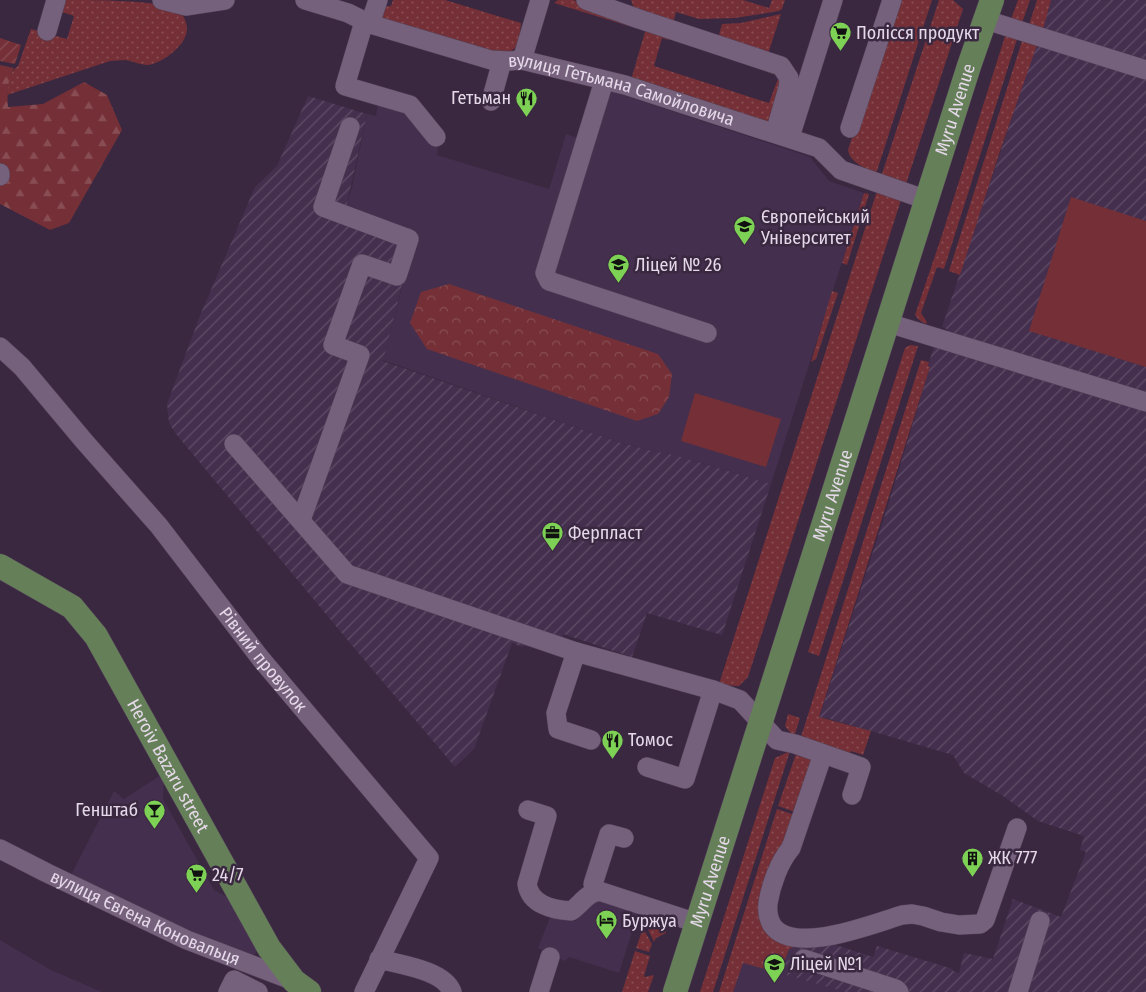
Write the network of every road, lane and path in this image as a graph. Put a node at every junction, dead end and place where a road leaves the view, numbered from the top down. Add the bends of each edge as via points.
1 (56, 0) edge
2 (162, 0) edge
3 (225, 0) edge
4 (305, 0) edge
5 (378, 0) edge
6 (540, 0) edge
7 (586, 0) edge
8 (833, 0) edge
9 (892, 0) edge
10 (989, 10) edge
11 (367, 23) junction
12 (47, 32) dead end
13 (522, 60) junction
14 (502, 61) junction
15 (1146, 70) edge
16 (604, 81) junction
17 (491, 101) dead end
18 (350, 127) dead end
19 (850, 128) dead end
20 (783, 135) junction
21 (436, 137) dead end
22 (927, 200) junction
23 (888, 323) junction
24 (707, 333) dead end
25 (0, 347) edge
26 (1146, 402) edge
27 (234, 444) dead end
28 (300, 520) junction
29 (0, 566) edge
30 (576, 652) junction
31 (713, 690) junction
32 (760, 722) junction
33 (591, 740) dead end
34 (823, 754) junction
35 (647, 767) dead end
36 (852, 796) dead end
37 (528, 810) dead end
38 (1017, 828) dead end
39 (624, 838) dead end
40 (0, 849) edge
41 (597, 891) junction
42 (1040, 921) dead end
43 (697, 923) junction
44 (550, 957) dead end
45 (379, 959) junction
46 (804, 959) dead end
47 (301, 986) edge
48 (228, 992) edge
49 (258, 992) edge
50 (364, 992) edge
51 (452, 992) edge
52 (539, 992) edge
53 (675, 992) edge
54 (899, 992) edge
55 (1018, 992) edge

1 - 12 street
2 - 3 street via 186,6
4 - 11 street, вулиця Гетьмана Самойловича via 348,13
5 - 11 street
6 - 13 street
7 - 20 street via 781,66 789,78
8 - 20 street
9 - 19 street
10 - 15 street
10 - 22 main road, Myru Avenue
11 - 14 street, вулиця Гетьмана Самойловича
11 - 21 street via 345,86 410,105
13 - 14 street, вулиця Гетьмана Самойловича
13 - 16 street, вулиця Гетьмана Самойловича
14 - 17 street
16 - 20 street, вулиця Гетьмана Самойловича
16 - 24 street via 545,273 549,281
18 - 28 street via 323,207 408,239 397,276 362,264 333,344 360,355
20 - 22 street, вулиця Гетьмана Самойловича via 820,148 841,170
22 - 23 main road, Myru Avenue
23 - 26 street
23 - 32 main road, Myru Avenue
25 - 45 street, Рівний провулок via 22,367 159,526 261,659 430,858
27 - 28 street
28 - 30 street via 347,574
29 - 47 main road, Heroiv Bazaru street via 72,607 96,636 269,948
30 - 31 street
30 - 33 street via 556,713 558,730
31 - 32 street via 740,700
31 - 35 street via 685,779
32 - 34 street via 777,740
32 - 43 main road, Myru Avenue
34 - 36 street via 861,767
34 - 38 street via 791,848 783,857 770,895 769,920 785,936 805,938 839,934 912,914 950,924 980,924 985,920
37 - 41 street via 547,816 527,884 534,900 571,911
39 - 41 street via 610,834 593,884
40 - 47 street, вулиця Євгена Коновальця via 187,940
41 - 43 street
42 - 55 street
43 - 53 main road, Myru Avenue
44 - 52 street
45 - 50 street, Рівний провулок
45 - 51 street via 429,973 444,980
46 - 54 street
48 - 49 street via 234,980

